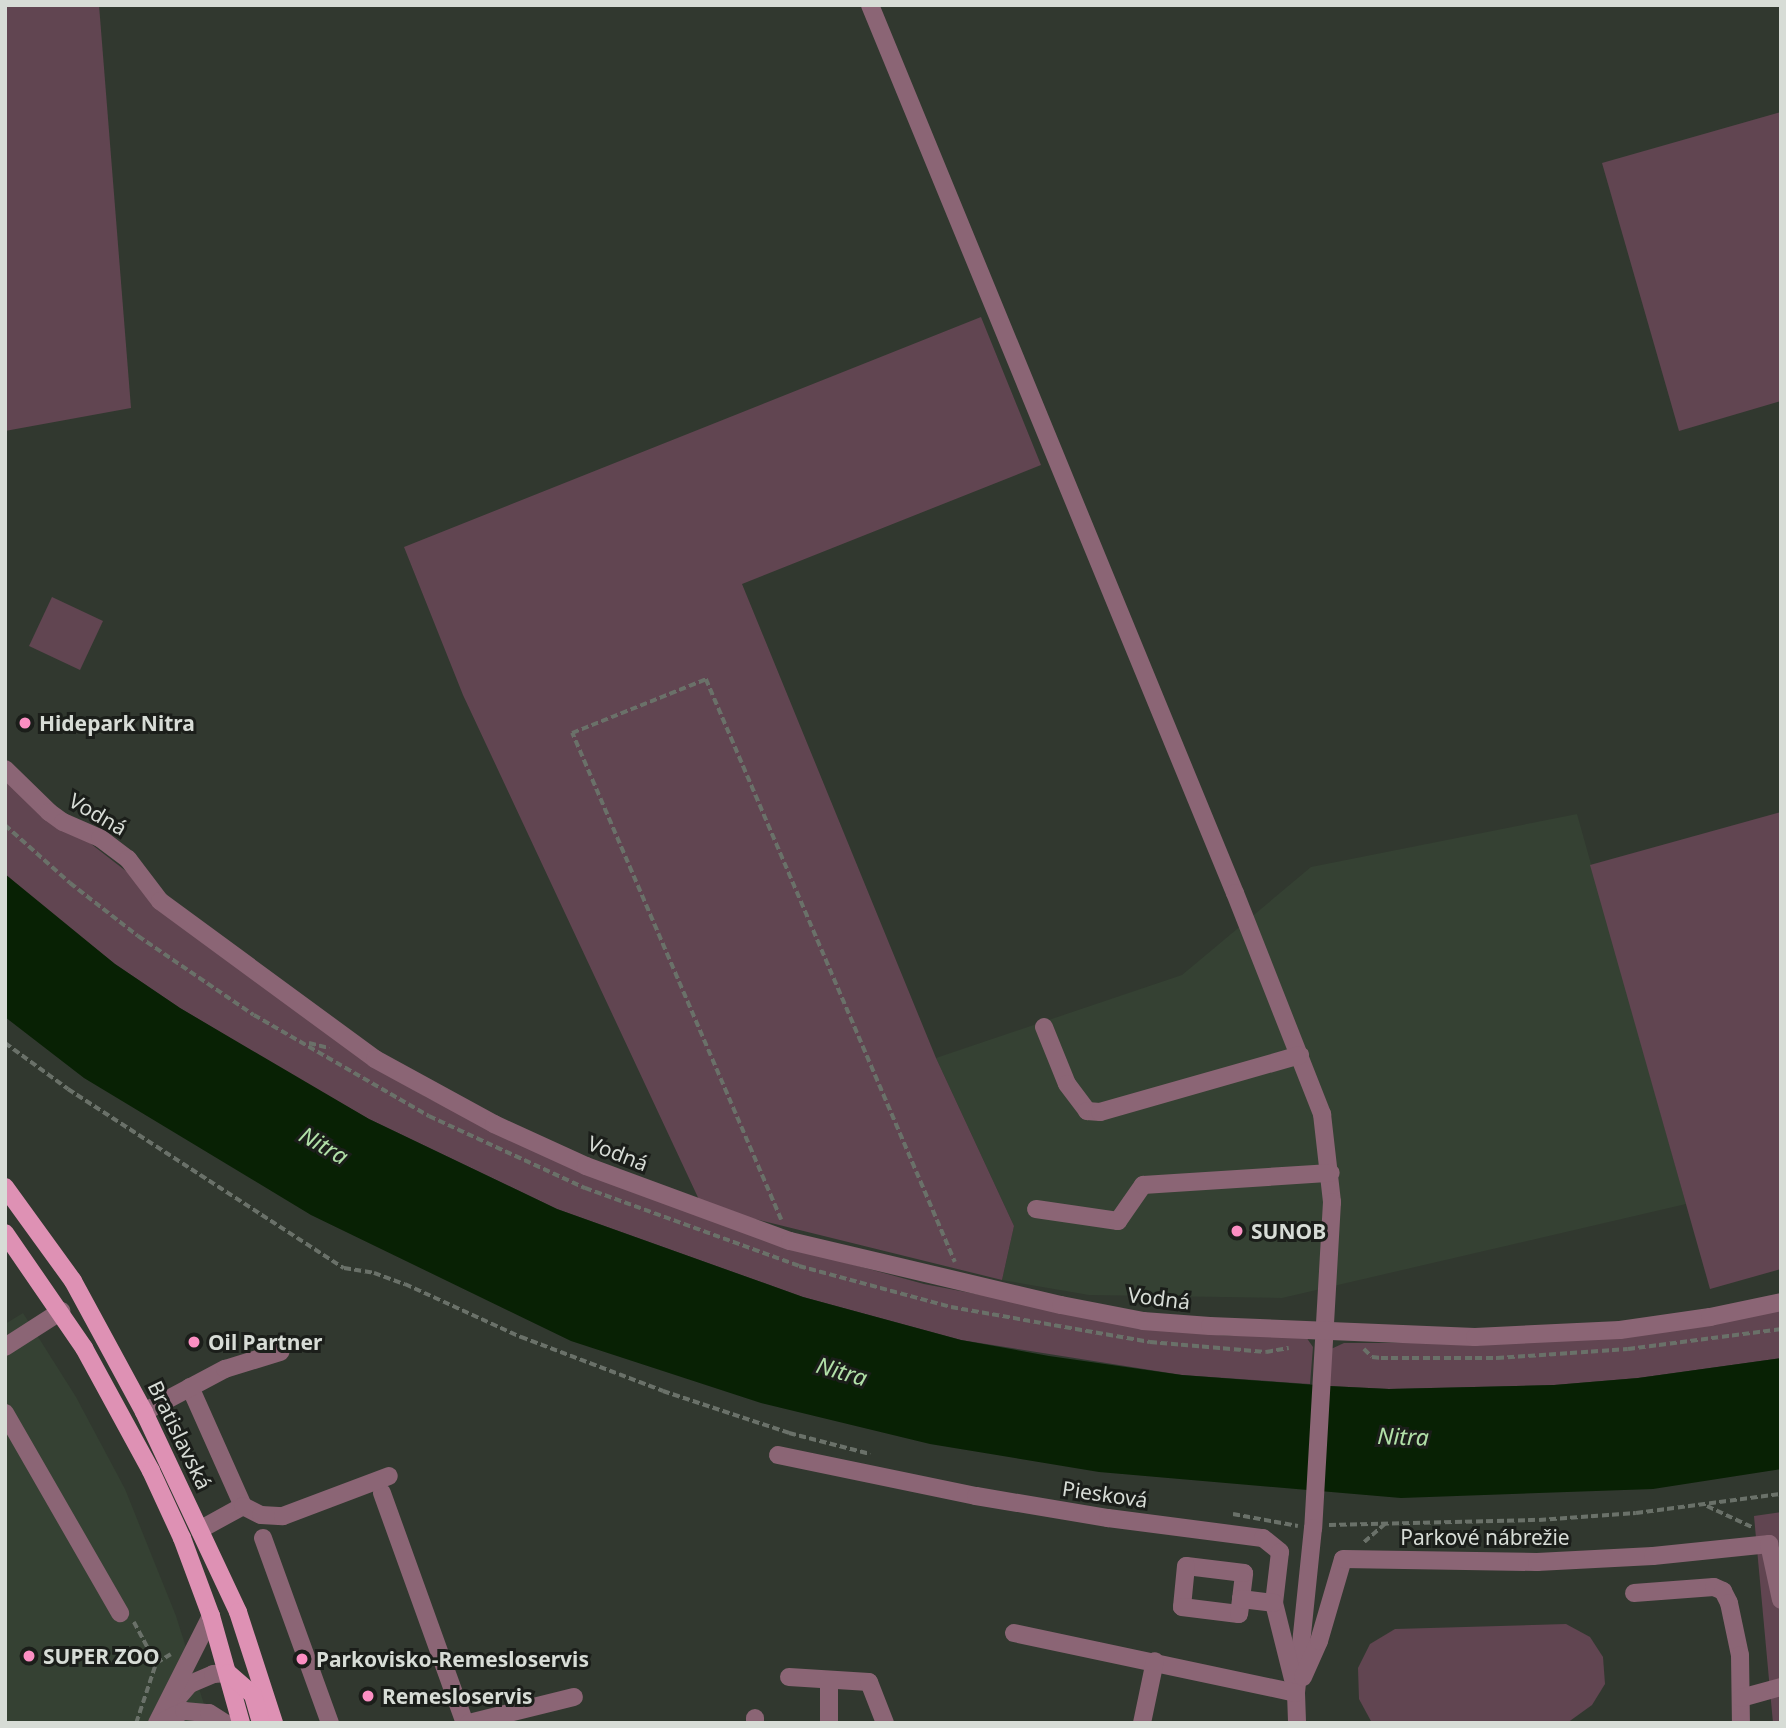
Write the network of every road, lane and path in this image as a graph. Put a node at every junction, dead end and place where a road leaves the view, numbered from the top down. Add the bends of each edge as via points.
1 (870, 5) edge
2 (5, 769) edge
3 (5, 825) edge
4 (1044, 1027) dead end
5 (5, 1043) edge
6 (307, 1043) dead end
7 (1300, 1055) junction
8 (1331, 1173) junction
9 (5, 1187) edge
10 (1036, 1209) dead end
11 (5, 1233) edge
12 (790, 1241) junction
13 (964, 1284) junction
14 (1781, 1302) edge
15 (61, 1311) junction
16 (1325, 1330) junction
17 (5, 1347) edge
18 (280, 1352) dead end
19 (190, 1387) junction
20 (144, 1412) junction
21 (5, 1413) edge
22 (778, 1455) dead end
23 (878, 1456) dead end
24 (389, 1476) dead end
25 (382, 1493) dead end
26 (1781, 1494) edge
27 (1706, 1505) junction
28 (243, 1506) junction
29 (1227, 1513) dead end
30 (1313, 1520) junction
31 (201, 1529) junction
32 (263, 1538) dead end
33 (1769, 1544) junction
34 (1634, 1593) dead end
35 (1241, 1599) dead end
36 (1781, 1601) edge
37 (1274, 1603) junction
38 (120, 1613) joint
39 (211, 1616) junction
40 (1014, 1633) dead end
41 (178, 1649) dead end
42 (1154, 1661) junction
43 (156, 1663) junction
44 (228, 1673) junction
45 (789, 1677) dead end
46 (829, 1680) junction
47 (1781, 1687) edge
48 (1296, 1693) junction
49 (574, 1697) dead end
50 (1741, 1698) junction
51 (1139, 1722) edge
52 (136, 1723) edge
53 (158, 1723) edge
54 (225, 1723) edge
55 (241, 1723) edge
56 (261, 1723) edge
57 (274, 1723) edge
58 (330, 1723) edge
59 (467, 1723) edge
60 (829, 1723) edge
61 (885, 1723) edge
62 (1297, 1723) edge
63 (1741, 1723) edge

1 - 7 street
2 - 12 street, Vodná via 49,812 100,838 128,859 160,901 375,1059 586,1167
3 - 6 path via 138,936 254,1015
4 - 7 street via 1067,1084 1087,1111 1100,1112
5 - 23 path via 344,1268 405,1284 520,1337 663,1391 789,1433
7 - 8 street via 1322,1114
8 - 10 street via 1143,1185 1118,1221
8 - 16 street
9 - 20 main road, Bratislavská via 73,1281
11 - 15 main road, Bratislavská
12 - 13 street, Vodná
12 - 13 path via 572,733 706,679
13 - 16 street, Vodná via 1143,1321
14 - 16 street, Vodná via 1620,1330 1475,1337
15 - 17 street
15 - 39 main road, Bratislavská via 152,1471
16 - 30 street
18 - 19 street via 225,1369
19 - 20 street
19 - 28 street
20 - 31 main road, Bratislavská
21 - 38 street
22 - 37 street, Piesková via 989,1499 1263,1538 1280,1552
24 - 28 street via 283,1516 261,1515
25 - 59 street
26 - 27 path
27 - 30 path via 1539,1520
27 - 33 path via 1753,1527
28 - 31 street
29 - 30 path
30 - 48 street
31 - 57 main road, Bratislavská via 252,1649
32 - 58 street
33 - 36 street
33 - 48 street, Parkové nábrežie via 1537,1562 1343,1559 1320,1641
34 - 50 street via 1714,1587 1723,1591 1740,1655
35 - 37 street
37 - 48 street, Piesková
38 - 43 path via 130,1615
39 - 44 main road, Bratislavská
39 - 53 street
40 - 42 street
41 - 43 path
42 - 48 street
42 - 51 street
43 - 52 path
44 - 53 street via 190,1684
44 - 55 main road, Bratislavská
44 - 56 main road via 253,1695
45 - 46 street
46 - 60 street
46 - 61 street via 869,1682
47 - 50 street
48 - 62 street
49 - 59 street
50 - 63 street
53 - 54 street via 184,1711 209,1713

